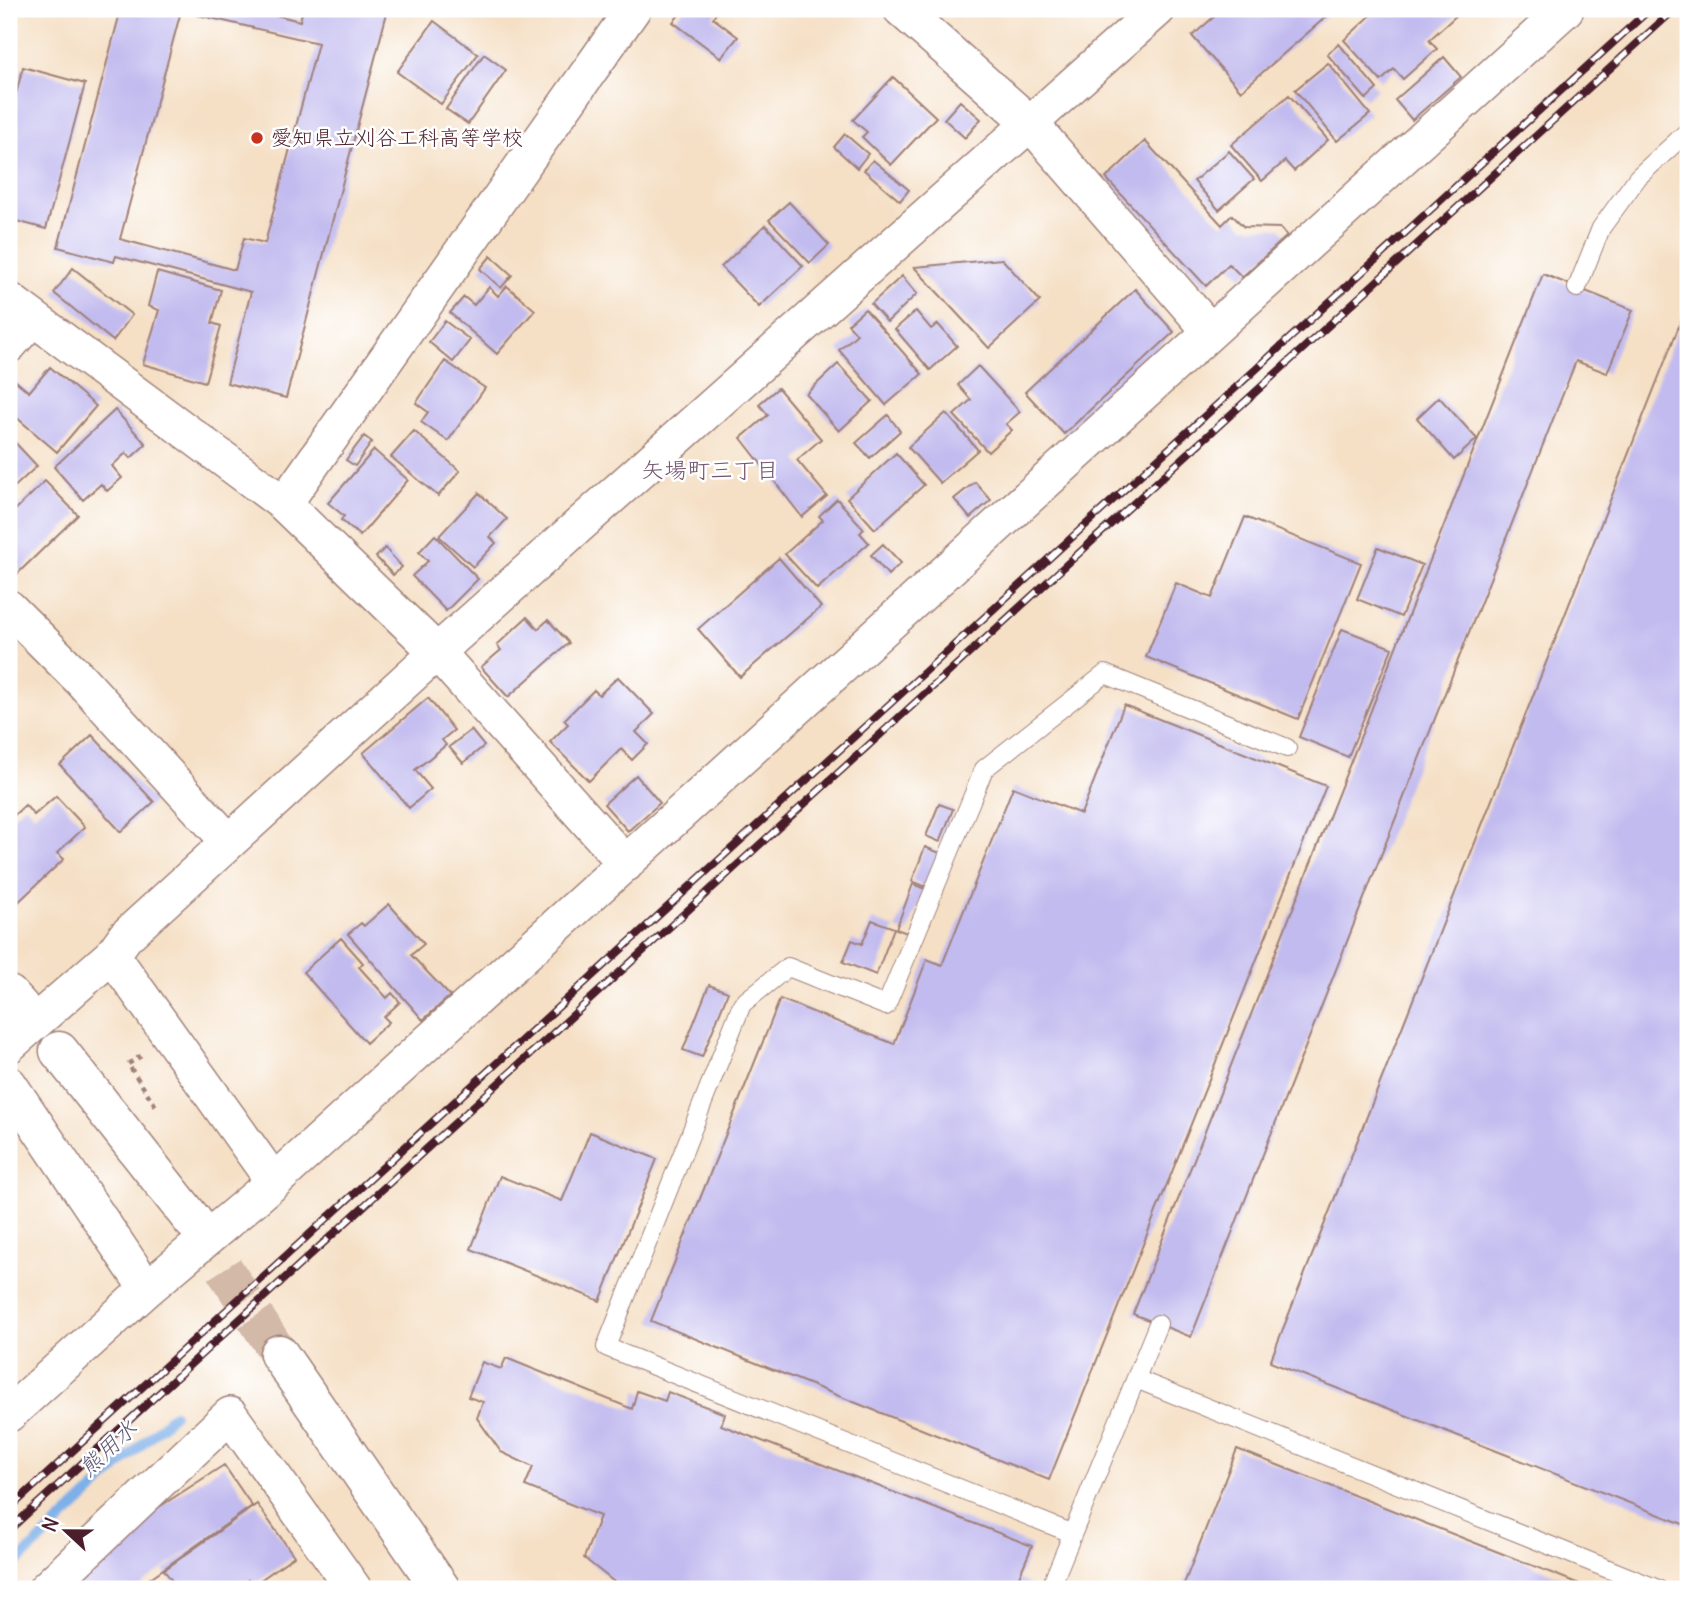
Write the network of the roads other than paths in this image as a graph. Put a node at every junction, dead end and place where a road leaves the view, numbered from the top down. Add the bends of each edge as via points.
1 (633, 9) edge
2 (901, 9) edge
3 (1158, 9) edge
4 (1566, 9) edge
5 (1031, 124) junction
6 (1688, 131) edge
7 (1577, 288) dead end
8 (20, 310) edge
9 (1210, 331) junction
10 (9, 345) edge
11 (284, 504) junction
12 (9, 608) edge
13 (437, 652) junction
14 (1287, 748) dead end
15 (229, 842) junction
16 (626, 864) junction
17 (112, 955) junction
18 (9, 1045) edge
19 (59, 1051) dead end
20 (9, 1084) edge
21 (274, 1182) junction
22 (193, 1221) tunnel mouth
23 (147, 1290) junction
24 (1158, 1324) dead end
25 (279, 1354) tunnel mouth
26 (1136, 1379) junction
27 (9, 1413) edge
28 (1071, 1533) junction
29 (46, 1589) edge
30 (354, 1589) edge
31 (441, 1589) edge
32 (1050, 1589) edge
33 (1658, 1589) edge

1 - 11 street
2 - 5 street
3 - 5 street
4 - 9 street
5 - 9 street
5 - 13 street
6 - 7 lane via 1637,177 1601,228
8 - 10 street
8 - 11 street
9 - 16 street
11 - 13 street
12 - 15 street
13 - 15 street
13 - 16 street
14 - 28 lane via 1105,674 984,769 886,1006 788,967 742,1004 606,1347
15 - 17 street via 125,937
16 - 21 street
17 - 18 street
17 - 21 street
19 - 22 street
20 - 23 street
21 - 23 street
23 - 27 street
24 - 26 lane
25 - 31 street
26 - 28 lane
26 - 33 lane
28 - 32 lane
29 - 30 street via 230,1415

